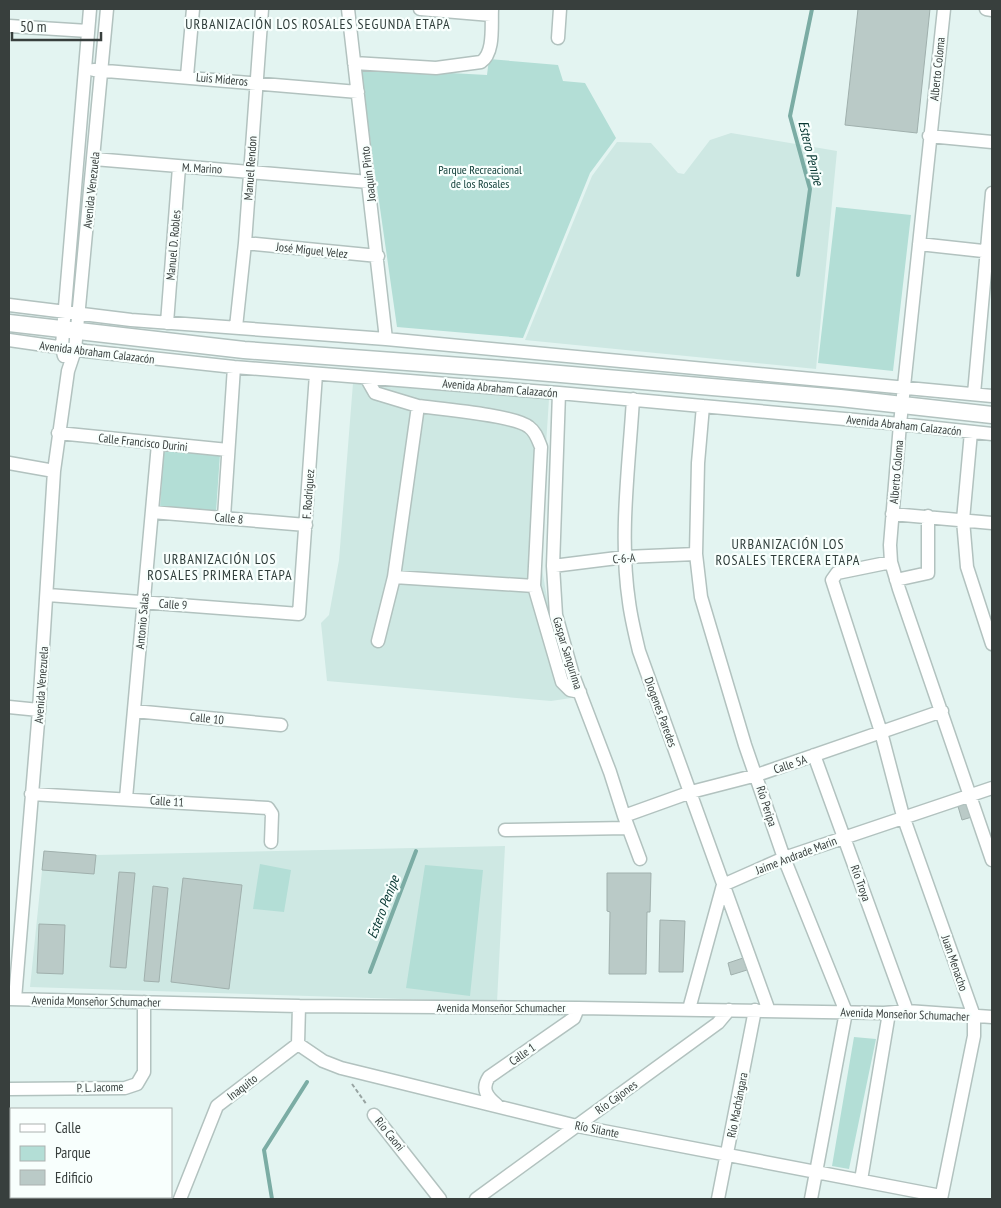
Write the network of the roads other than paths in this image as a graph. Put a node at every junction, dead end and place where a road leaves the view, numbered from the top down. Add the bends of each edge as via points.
1 (90, 9) edge
2 (107, 9) edge
3 (193, 9) edge
4 (262, 9) edge
5 (348, 9) edge
6 (422, 9) edge
7 (560, 9) edge
8 (944, 9) edge
9 (986, 9) edge
10 (992, 10) edge
11 (492, 12) edge
12 (9, 26) edge
13 (88, 31) junction
14 (558, 38) dead end
15 (354, 63) junction
16 (85, 69) junction
17 (102, 70) junction
18 (187, 76) junction
19 (256, 82) junction
20 (358, 92) junction
21 (929, 136) junction
22 (992, 142) edge
23 (94, 159) junction
24 (179, 167) junction
25 (249, 171) junction
26 (369, 182) junction
27 (992, 193) edge
28 (245, 243) junction
29 (919, 244) junction
30 (989, 252) edge
31 (378, 256) junction
32 (9, 305) edge
33 (65, 312) junction
34 (79, 314) junction
35 (9, 323) edge
36 (167, 323) junction
37 (236, 327) junction
38 (70, 332) junction
39 (386, 339) junction
40 (9, 340) edge
41 (62, 348) junction
42 (76, 350) junction
43 (234, 367) junction
44 (68, 371) junction
45 (316, 374) junction
46 (367, 379) junction
47 (559, 393) junction
48 (974, 394) junction
49 (903, 396) junction
50 (992, 396) edge
51 (633, 400) junction
52 (418, 406) junction
53 (703, 406) junction
54 (992, 415) edge
55 (900, 424) junction
56 (970, 432) junction
57 (58, 433) junction
58 (992, 434) edge
59 (158, 444) junction
60 (228, 450) junction
61 (9, 463) edge
62 (54, 471) junction
63 (152, 512) junction
64 (892, 514) junction
65 (928, 516) junction
66 (224, 517) junction
67 (964, 520) junction
68 (992, 523) edge
69 (306, 525) junction
70 (696, 554) junction
71 (625, 557) junction
72 (892, 562) junction
73 (553, 566) junction
74 (394, 577) junction
75 (896, 580) junction
76 (534, 586) junction
77 (48, 595) junction
78 (144, 602) junction
79 (299, 614) joint
80 (378, 641) dead end
81 (992, 644) edge
82 (580, 692) junction
83 (9, 707) edge
84 (39, 710) junction
85 (134, 710) junction
86 (942, 711) junction
87 (281, 725) dead end
88 (881, 732) junction
89 (814, 755) junction
90 (757, 775) junction
91 (992, 788) edge
92 (691, 792) junction
93 (31, 794) junction
94 (971, 796) junction
95 (126, 798) junction
96 (904, 816) junction
97 (626, 822) junction
98 (505, 830) dead end
99 (844, 837) junction
100 (271, 842) dead end
101 (784, 858) junction
102 (640, 859) dead end
103 (992, 860) edge
104 (723, 885) junction
105 (12, 999) edge
106 (144, 1002) junction
107 (299, 1006) junction
108 (578, 1008) junction
109 (689, 1009) junction
110 (728, 1010) junction
111 (755, 1010) junction
112 (769, 1011) junction
113 (846, 1012) junction
114 (906, 1012) junction
115 (889, 1013) junction
116 (974, 1016) junction
117 (992, 1017) edge
118 (298, 1044) junction
119 (9, 1089) edge
120 (497, 1105) junction
121 (374, 1115) road end
122 (577, 1126) junction
123 (728, 1154) junction
124 (816, 1172) junction
125 (861, 1180) junction
126 (941, 1198) edge
127 (180, 1199) edge
128 (440, 1199) edge
129 (476, 1199) edge
130 (718, 1199) edge
131 (811, 1199) edge

1 - 13 street, Avenida Venezuela
2 - 17 street, Avenida Venezuela
3 - 18 street
4 - 19 street, Manuel Rendon
5 - 15 street, Joaquin Pinto
6 - 11 street
7 - 14 street
8 - 21 street, Alberto Coloma
9 - 10 street
11 - 15 street via 488,54 481,62 436,68
12 - 13 street
13 - 16 street, Avenida Venezuela
15 - 20 street, Joaquin Pinto
16 - 17 street, Luis Mideros
16 - 33 street, Avenida Venezuela
17 - 18 street, Luis Mideros
17 - 23 street, Avenida Venezuela
18 - 19 street, Luis Mideros
19 - 20 street, Luis Mideros
19 - 25 street, Manuel Rendon
20 - 26 street, Joaquin Pinto
21 - 22 street
21 - 29 street, Alberto Coloma
23 - 24 street, M. Marino
23 - 34 street, Avenida Venezuela
24 - 25 street, M. Marino
24 - 36 street, Manuel D. Robles
25 - 26 street, M. Marino
25 - 28 street, Manuel Rendon
26 - 31 street, Joaquin Pinto
27 - 30 street
28 - 31 street, José Miguel Velez
28 - 37 street, Manuel Rendon
29 - 30 street
29 - 49 street, Alberto Coloma
30 - 48 street
31 - 39 street, Joaquin Pinto
32 - 33 street, Avenida Abraham Calazacón
33 - 34 street, Avenida Abraham Calazacón
33 - 38 street, Avenida Venezuela
34 - 36 street, Avenida Abraham Calazacón
34 - 38 street, Avenida Venezuela
35 - 38 main road, Avenida Abraham Calazacón
36 - 37 street, Avenida Abraham Calazacón
37 - 39 street, Avenida Abraham Calazacón
38 - 41 street, Avenida Venezuela
38 - 42 street, Avenida Venezuela
38 - 49 main road, Avenida Abraham Calazacón via 244,350
39 - 49 street, Avenida Abraham Calazacón
40 - 41 street, Avenida Abraham Calazacón
41 - 42 street, Avenida Abraham Calazacón
41 - 44 street, Avenida Venezuela
42 - 43 street, Avenida Abraham Calazacón
42 - 44 street, Avenida Venezuela
43 - 45 street, Avenida Abraham Calazacón
43 - 60 street
44 - 57 street, Avenida Venezuela
45 - 46 street, Avenida Abraham Calazacón
45 - 69 street, F. Rodriguez
46 - 47 street, Avenida Abraham Calazacón
46 - 52 street via 375,393
47 - 51 street, Avenida Abraham Calazacón
47 - 73 street, Gaspar Sangurima
48 - 49 street, Avenida Abraham Calazacón
48 - 50 street, Avenida Abraham Calazacón
49 - 54 main road, Avenida Abraham Calazacón
49 - 55 street, Alberto Coloma
51 - 53 street, Avenida Abraham Calazacón
51 - 71 street, Diogenes Paredes
52 - 74 street
52 - 76 street via 513,420 529,426 535,434 541,447
53 - 55 street, Avenida Abraham Calazacón
53 - 70 street, Río Peripa
55 - 56 street, Avenida Abraham Calazacón
55 - 64 street, Alberto Coloma
56 - 58 street, Avenida Abraham Calazacón
56 - 67 street
57 - 59 street, Calle Francisco Durini
57 - 62 street, Avenida Venezuela
59 - 60 street, Calle Francisco Durini
59 - 63 street, Antonio Salas
60 - 66 street
61 - 62 street
62 - 77 street, Avenida Venezuela
63 - 66 street, Calle 8
63 - 78 street, Antonio Salas
64 - 65 street
64 - 72 street, Alberto Coloma
65 - 67 street
65 - 75 street via 928,573
66 - 69 street, Calle 8
67 - 68 street
67 - 81 street via 966,567
69 - 79 street, F. Rodriguez
70 - 71 street, C-6-A
70 - 90 street, Río Peripa via 701,597
71 - 73 street, C-6-A
71 - 92 street, Diogenes Paredes via 629,601 639,651
72 - 75 street, Alberto Coloma
72 - 88 street, Juan Menacho via 837,573 832,580
73 - 82 street, Gaspar Sangurima via 556,615
74 - 76 street
74 - 80 street
75 - 86 street, Alberto Coloma
76 - 82 street via 562,682 570,690
77 - 78 street, Calle 9
77 - 84 street, Avenida Venezuela
78 - 79 street, Calle 9
78 - 85 street, Antonio Salas
82 - 97 street, Gaspar Sangurima
83 - 84 street
84 - 93 street, Avenida Venezuela
85 - 87 street, Calle 10
85 - 95 street, Antonio Salas
86 - 88 street, Calle 5A
86 - 94 street, Alberto Coloma
88 - 89 street, Calle 5A
88 - 96 street, Juan Menacho
89 - 90 street, Calle 5A
89 - 99 street, Río Troya
90 - 92 street, Calle 5A
90 - 101 street, Río Peripa
91 - 94 street, Jaime Andrade Marin
92 - 97 street, Calle 5A
92 - 104 street, Diogenes Paredes
93 - 95 street, Calle 11
93 - 105 street, Avenida Venezuela
94 - 96 street, Jaime Andrade Marin
94 - 103 street, Alberto Coloma
95 - 100 street, Calle 11 via 268,808 272,814
96 - 99 street, Jaime Andrade Marin
96 - 116 street, Juan Menacho
97 - 98 street
97 - 102 street
99 - 101 street, Jaime Andrade Marin
99 - 114 street, Río Troya
101 - 104 street, Jaime Andrade Marin
101 - 113 street, Río Peripa
104 - 109 street
104 - 112 street, Diogenes Paredes
105 - 106 street, Avenida Monseñor Schumacher
106 - 107 street, Avenida Monseñor Schumacher
106 - 119 street, P. L. Jacome via 144,1072 137,1084 125,1088
107 - 108 street, Avenida Monseñor Schumacher
107 - 118 street
108 - 109 street, Avenida Monseñor Schumacher
108 - 120 street, Calle 1 via 574,1018 489,1077 485,1091
109 - 110 street, Avenida Monseñor Schumacher
110 - 111 street, Avenida Monseñor Schumacher
110 - 122 street, Río Cajones via 718,1022
111 - 112 street, Avenida Monseñor Schumacher
111 - 123 street, Río Machángara
112 - 113 street, Avenida Monseñor Schumacher
113 - 115 street, Avenida Monseñor Schumacher
113 - 124 street
114 - 115 street, Avenida Monseñor Schumacher
114 - 116 street, Avenida Monseñor Schumacher
115 - 125 street
116 - 117 street, Avenida Monseñor Schumacher
116 - 126 street, Juan Menacho via 974,1036
118 - 120 street, Río Silante via 340,1068
118 - 127 street, Inaquito via 217,1106
120 - 122 street, Río Silante
121 - 128 street, Río Caoni
122 - 123 street, Río Silante
122 - 129 street, Río Cajones
123 - 124 street, Río Silante
123 - 130 street, Río Machángara
124 - 125 street, Río Silante
124 - 131 street
125 - 126 street, Río Silante

